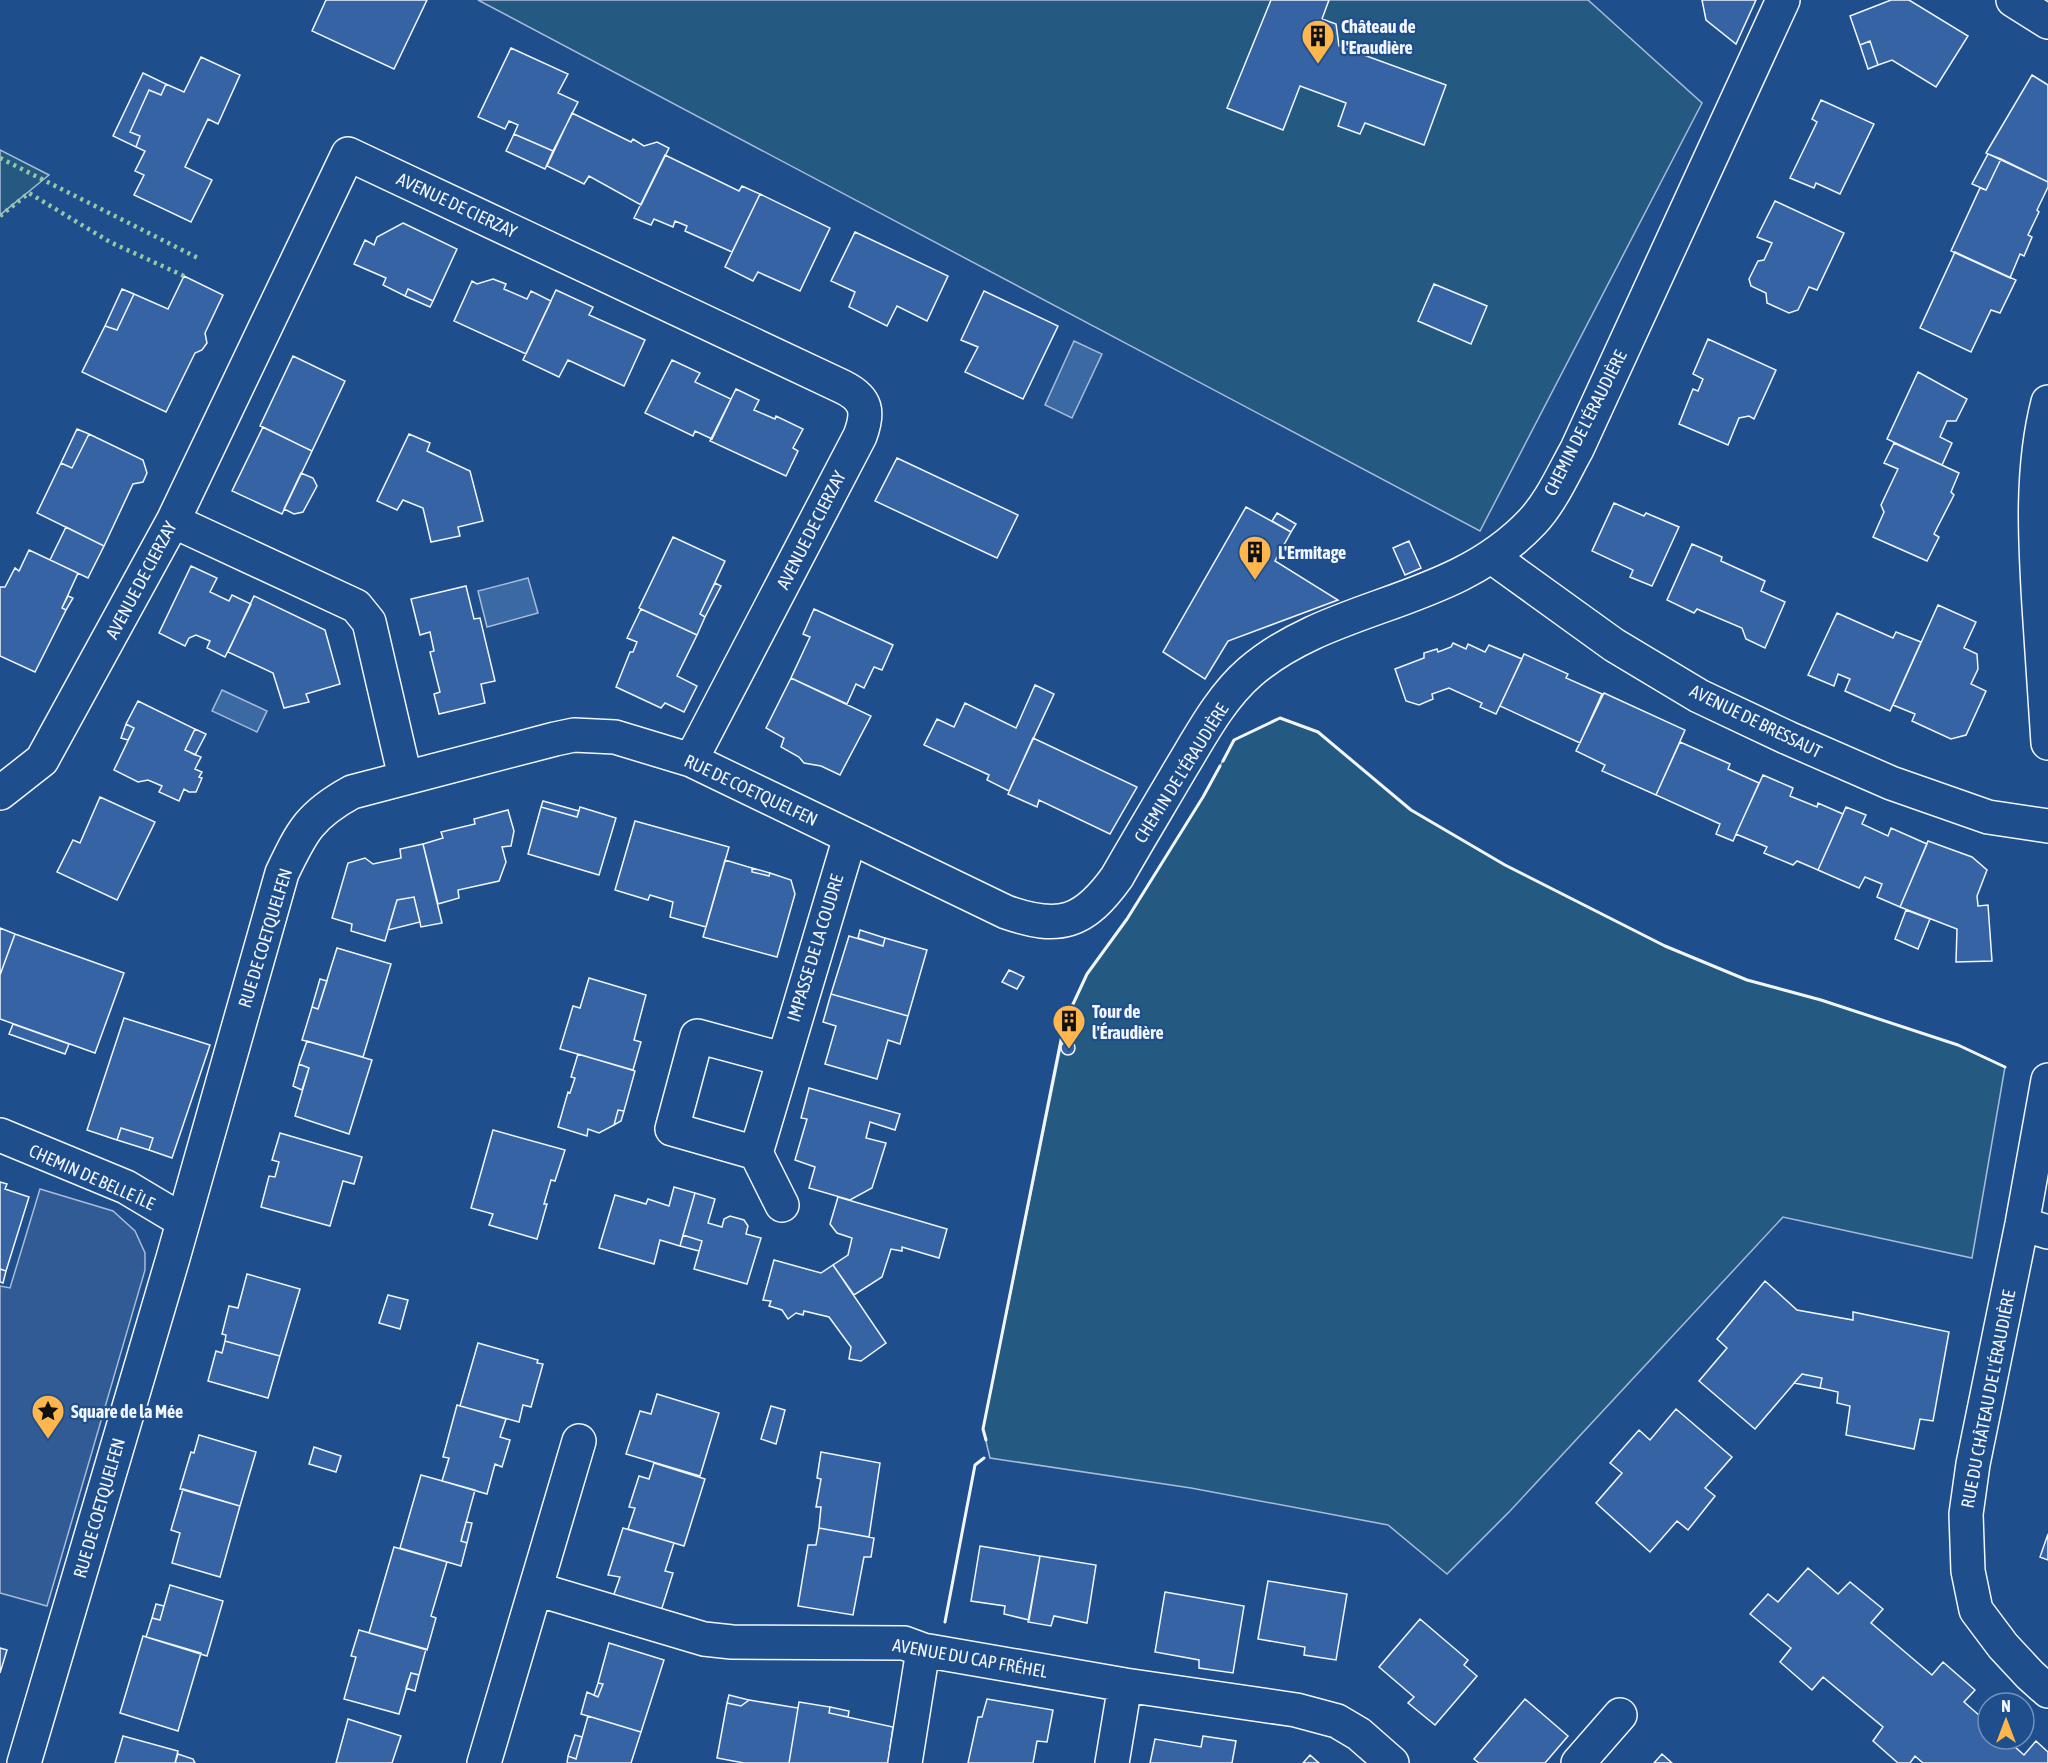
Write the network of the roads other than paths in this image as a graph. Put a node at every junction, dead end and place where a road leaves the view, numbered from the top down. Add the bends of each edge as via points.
1 (1783, 0) edge
2 (2013, 0) edge
3 (2048, 22) edge
4 (2048, 402) edge
5 (173, 521) junction
6 (2042, 552) edge
7 (1492, 557) junction
8 (2048, 743) edge
9 (691, 760) junction
10 (405, 777) junction
11 (0, 793) edge
12 (2048, 826) edge
13 (850, 837) junction
14 (1059, 922) joint
15 (782, 1059) junction
16 (2048, 1080) edge
17 (0, 1135) edge
18 (756, 1152) junction
19 (782, 1205) dead end
20 (183, 1221) junction
21 (2035, 1228) edge
22 (579, 1441) dead end
23 (536, 1589) junction
24 (923, 1650) junction
25 (1125, 1685) junction
26 (2048, 1691) edge
27 (1620, 1715) dead end
28 (24, 1763) edge
29 (484, 1763) edge
30 (905, 1763) edge
31 (1112, 1763) edge
32 (1392, 1763) edge
33 (1578, 1763) edge

1 - 7 street, CHEMIN DE L'ÉRAUDIÈRE via 1577,449 1533,521
2 - 3 street
4 - 6 street via 2037,464
5 - 9 street, AVENUE DE CIERZAY via 348,154 854,392 861,399 865,423 860,436
5 - 10 street via 356,606 363,613 369,622
5 - 11 street, AVENUE DE CIERZAY via 42,760
6 - 8 street
7 - 12 street, AVENUE DE BRESSAUT via 1614,645 1699,696 1891,783 1988,817
7 - 14 street, CHEMIN DE L'ÉRAUDIÈRE via 1458,577 1298,640 1249,673 1202,733 1103,897 1089,910
9 - 10 street, RUE DE COETQUELFEN via 615,737 574,735
9 - 13 street, RUE DE COETQUELFEN
10 - 20 street, RUE DE COETQUELFEN via 352,792 336,801 308,824 297,843 282,873
13 - 14 street, RUE DE COETQUELFEN via 1006,912 1029,920
13 - 15 street, IMPASSE DE LA COUDRE
15 - 18 street, IMPASSE DE LA COUDRE
15 - 18 street via 697,1036 672,1129
16 - 21 street, RUE DU CHÂTEAU DE L'ÉRAUDIÈRE
17 - 20 street, CHEMIN DE BELLE ÎLE via 126,1187
18 - 19 street
20 - 28 street, RUE DE COETQUELFEN
21 - 26 street, RUE DU CHÂTEAU DE L'ÉRAUDIÈRE via 1973,1464 1966,1514 1968,1571 1976,1610 2003,1646
22 - 23 street
23 - 24 street, AVENUE DU CAP FRÉHEL via 704,1639 904,1643
23 - 29 street
24 - 25 street, AVENUE DU CAP FRÉHEL
24 - 30 street
25 - 31 street
25 - 32 street, AVENUE DU CAP FRÉHEL via 1319,1715 1359,1734
27 - 33 street

